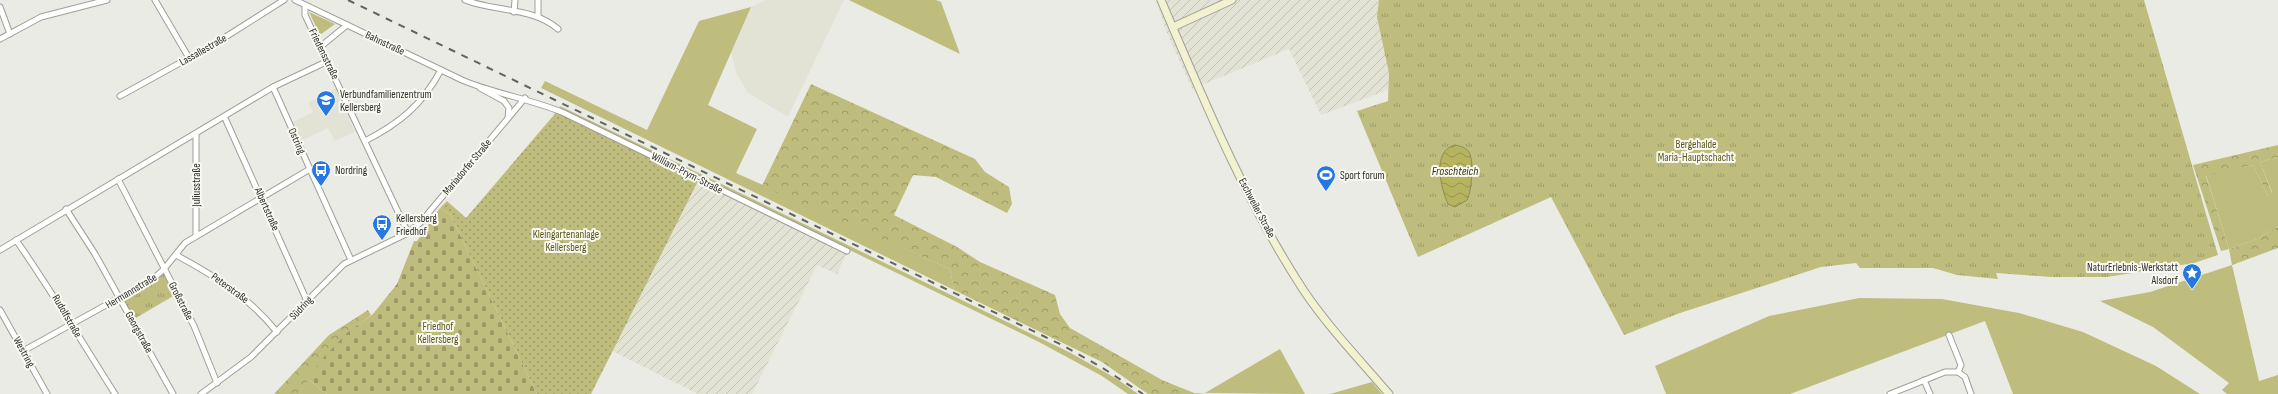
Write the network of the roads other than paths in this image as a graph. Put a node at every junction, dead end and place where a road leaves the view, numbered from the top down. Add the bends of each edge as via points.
1 (107, 0) edge
2 (155, 0) edge
3 (284, 0) edge
4 (295, 0) edge
5 (465, 0) edge
6 (515, 0) edge
7 (538, 0) edge
8 (1161, 0) edge
9 (1232, 0) edge
10 (305, 5) junction
11 (0, 7) edge
12 (514, 12) junction
13 (538, 16) junction
14 (347, 25) junction
15 (1173, 27) junction
16 (558, 29) dead end
17 (10, 34) junction
18 (0, 39) edge
19 (320, 47) junction
20 (190, 58) junction
21 (328, 61) junction
22 (441, 70) junction
23 (476, 86) junction
24 (273, 87) junction
25 (120, 96) dead end
26 (525, 98) junction
27 (224, 118) junction
28 (508, 118) junction
29 (196, 134) junction
30 (365, 141) junction
31 (310, 168) junction
32 (118, 179) junction
33 (262, 197) junction
34 (66, 209) junction
35 (408, 233) junction
36 (196, 235) junction
37 (16, 240) junction
38 (0, 250) edge
39 (847, 251) dead end
40 (176, 255) junction
41 (351, 260) junction
42 (164, 269) junction
43 (119, 298) junction
44 (307, 301) junction
45 (0, 310) edge
46 (71, 326) junction
47 (277, 332) junction
48 (1950, 334) dead end
49 (23, 351) junction
50 (1958, 372) junction
51 (1924, 380) junction
52 (217, 383) junction
53 (1893, 393) edge
54 (46, 394) edge
55 (115, 394) edge
56 (174, 394) edge
57 (201, 394) edge
58 (1388, 394) edge
59 (1930, 394) edge
60 (1971, 394) edge

1 - 17 street via 41,17
2 - 20 street
3 - 20 street, Lassallestraße
4 - 10 street, Bahnstraße
5 - 12 street
6 - 12 street
7 - 13 street
8 - 15 street, Eschweiler Straße
9 - 15 street
10 - 14 street, Bahnstraße
10 - 19 street, Friedensstraße via 305,15
11 - 17 street
12 - 13 street
13 - 16 street
14 - 19 street
14 - 22 street, Bahnstraße
15 - 58 street, Eschweiler Straße via 1230,155 1294,274 1329,324
17 - 18 street
19 - 21 street, Friedensstraße
20 - 25 street, Lassallestraße
21 - 24 street
21 - 30 street, Friedensstraße
22 - 23 street, Bahnstraße
22 - 30 street via 412,111 398,123
23 - 26 street, Bahnstraße
23 - 28 street, Bahnstraße via 504,101 509,108
24 - 27 street
24 - 31 street, Ostring
26 - 28 street, Mariadorfer Straße
26 - 39 street, William-Prym-Straße via 564,113
27 - 29 street
27 - 33 street, Albertstraße
28 - 35 street, Mariadorfer Straße via 420,223
29 - 32 street
29 - 36 street, Juliusstraße
30 - 35 street, Friedensstraße
31 - 33 street, Hermannstraße
31 - 41 street, Ostring
32 - 34 street
32 - 42 street, Großstraße
33 - 36 street, Hermannstraße
33 - 44 street, Albertstraße
34 - 37 street
34 - 43 street, Georgstraße
35 - 41 street, Südring
36 - 40 street, Hermannstraße via 185,243
37 - 38 street
37 - 46 street, Rudolfstraße via 53,292
40 - 42 street, Hermannstraße
40 - 47 street, Peterstraße via 228,284 249,301
41 - 44 street, Südring
42 - 43 street, Hermannstraße via 153,279
42 - 52 street, Großstraße via 194,326
43 - 46 street, Hermannstraße
43 - 56 street, Georgstraße
44 - 47 street, Südring
45 - 49 street, Westring
46 - 49 street, Hermannstraße
46 - 55 street, Rudolfstraße
47 - 52 street, Südring via 251,357
48 - 50 street via 1961,365
49 - 54 street, Westring
50 - 51 street via 1945,372
50 - 60 street via 1965,377
51 - 53 street
51 - 59 street
52 - 57 street, Südring

